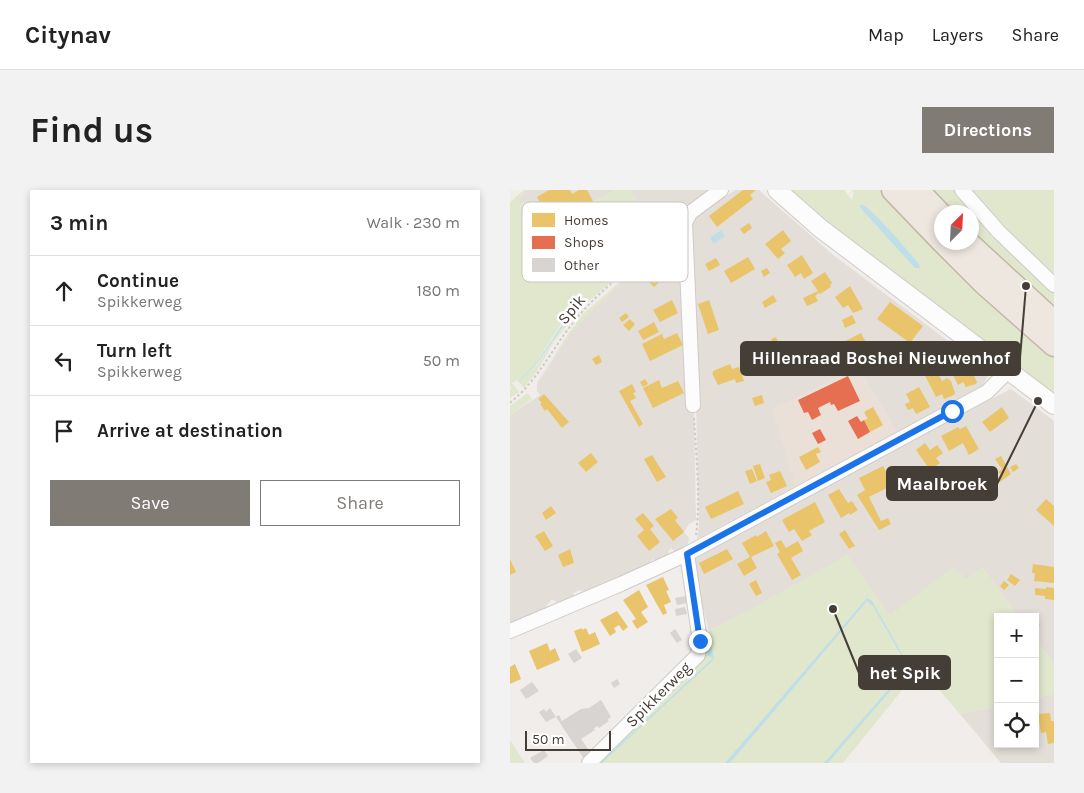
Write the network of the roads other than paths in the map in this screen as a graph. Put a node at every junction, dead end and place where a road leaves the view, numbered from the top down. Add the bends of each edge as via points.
1 (721, 190) edge
2 (777, 190) edge
3 (893, 190) edge
4 (917, 190) edge
5 (962, 190) edge
6 (934, 208) edge
7 (688, 217) edge
8 (934, 234) edge
9 (950, 250) edge
10 (976, 250) edge
11 (688, 282) edge
12 (1053, 283) edge
13 (1054, 322) edge
14 (1054, 346) edge
15 (1009, 370) junction
16 (1054, 404) edge
17 (693, 405) road end
18 (692, 550) junction
19 (510, 631) edge
20 (589, 763) edge

1 - 7 street
2 - 15 street via 820,228
3 - 8 highway
4 - 6 highway
5 - 12 street via 999,232
9 - 14 highway
10 - 13 highway
11 - 17 street
15 - 16 street
15 - 18 street via 987,392
18 - 19 street
18 - 20 street, Spikkerweg via 700,641 698,655

